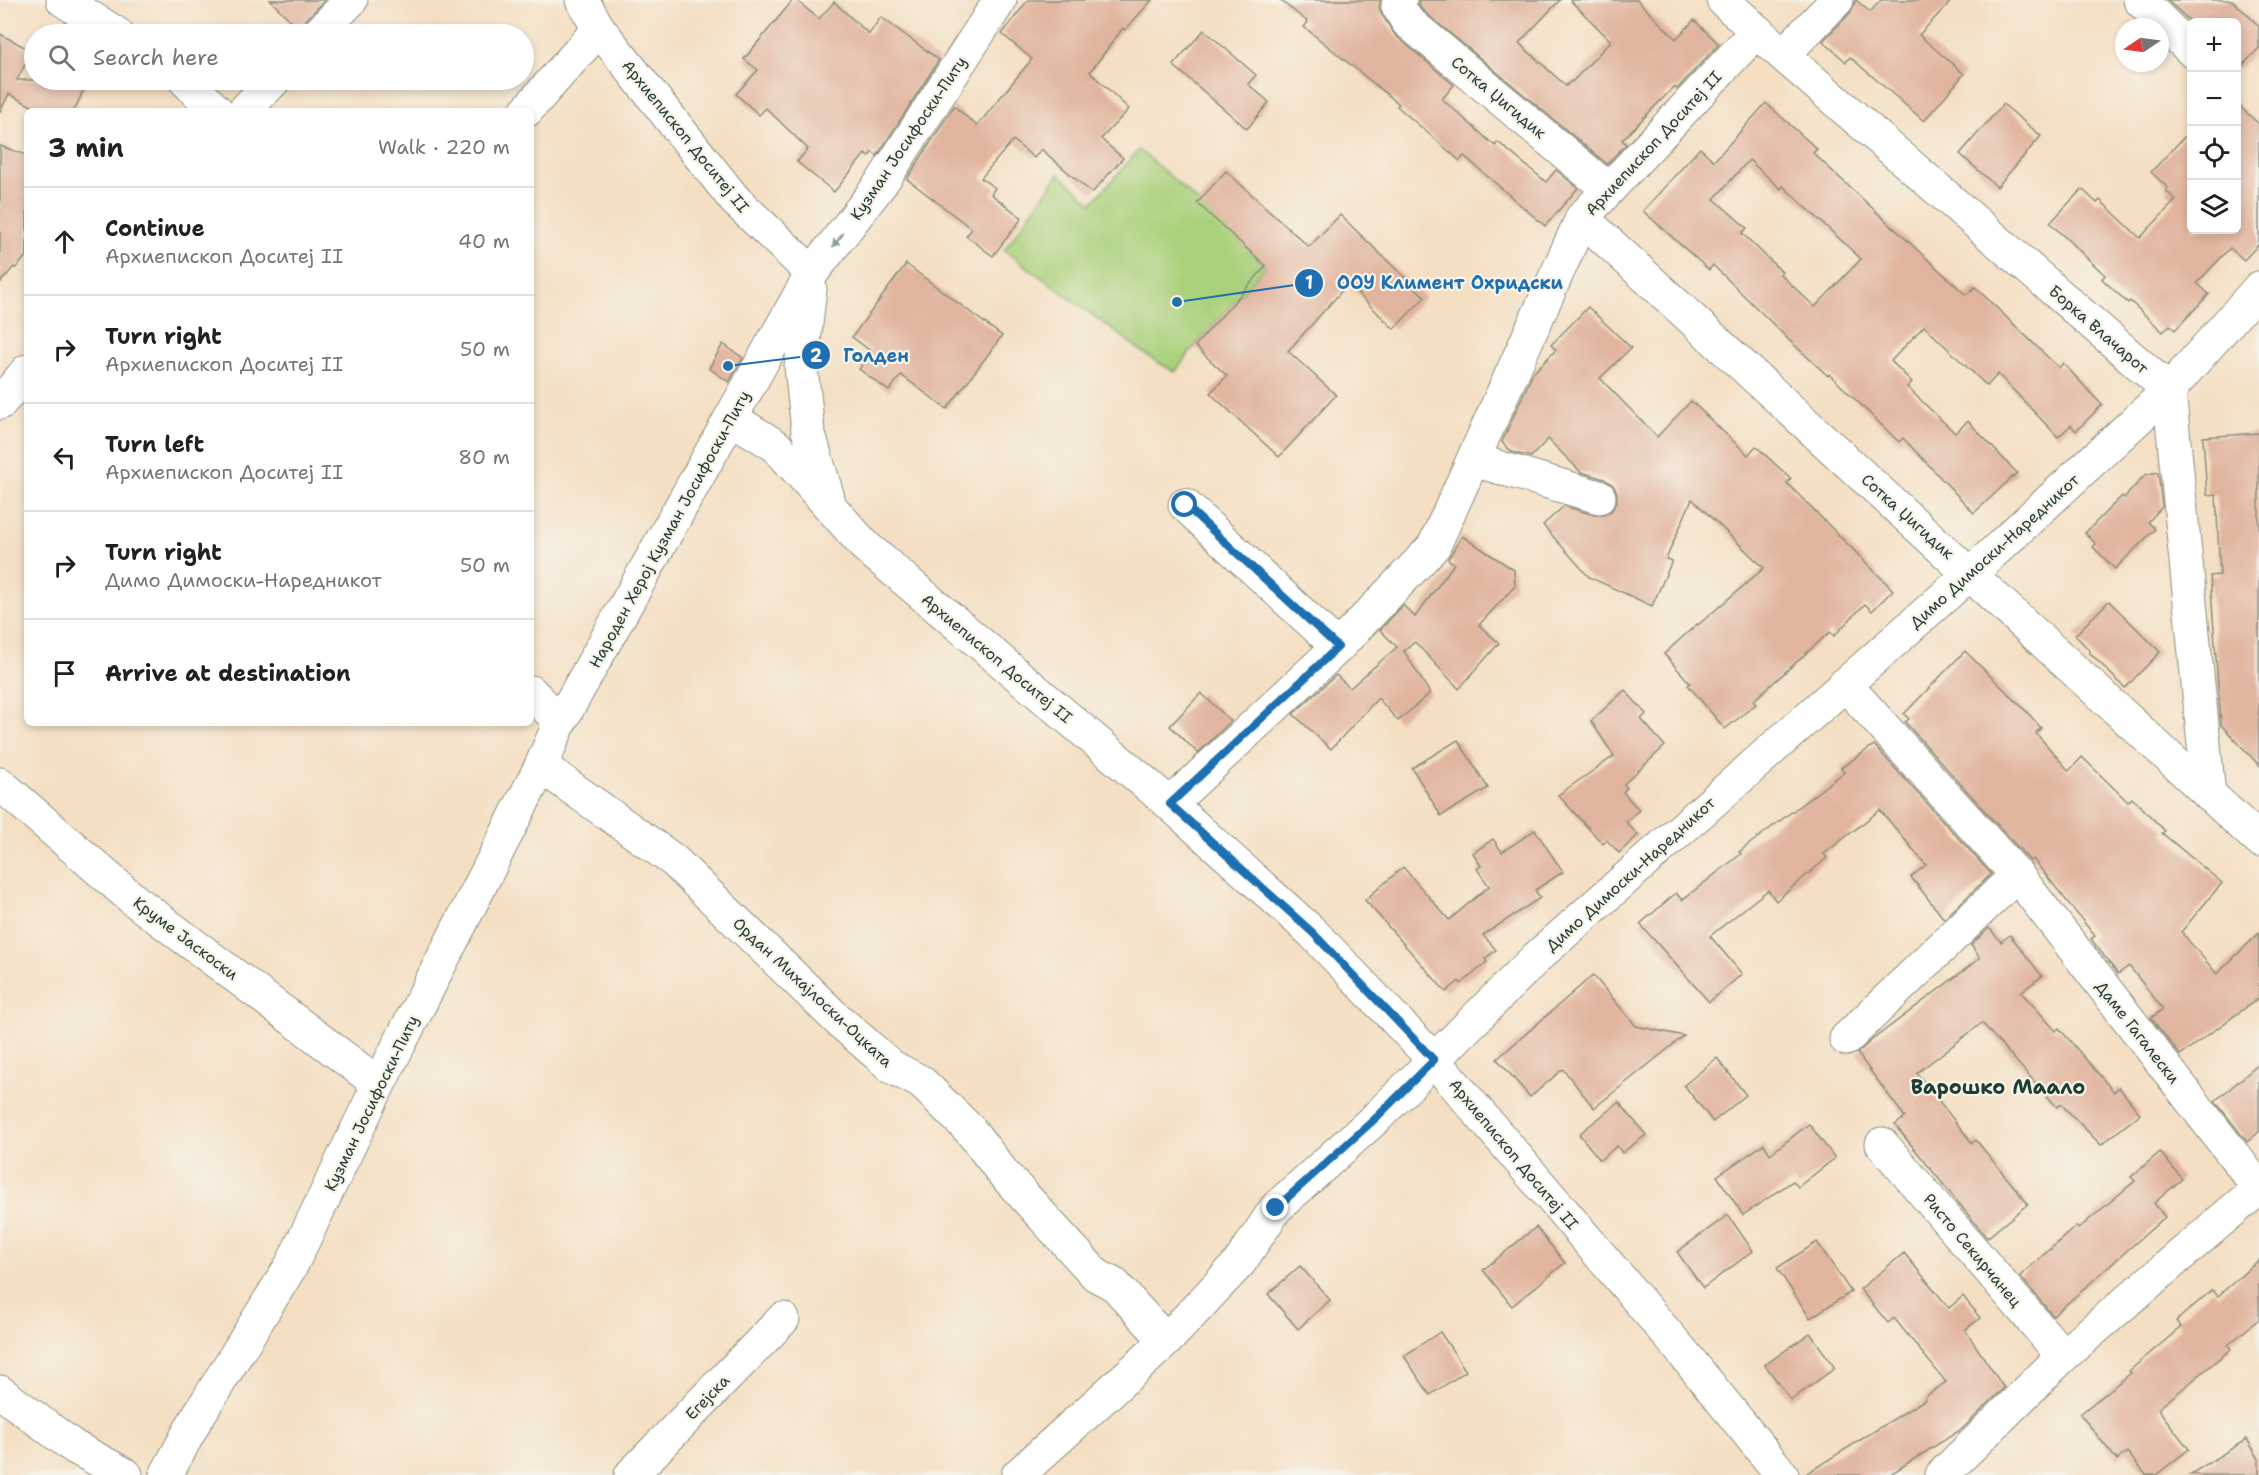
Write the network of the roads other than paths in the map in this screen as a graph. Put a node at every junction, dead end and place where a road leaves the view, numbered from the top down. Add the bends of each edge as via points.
1 (63, 0) edge
2 (351, 0) edge
3 (582, 0) edge
4 (1000, 0) edge
5 (1400, 0) edge
6 (1723, 0) edge
7 (1837, 0) edge
8 (2140, 0) edge
9 (101, 24) edge
10 (328, 24) edge
11 (599, 29) junction
12 (1757, 31) junction
13 (2187, 46) edge
14 (1783, 55) junction
15 (195, 90) edge
16 (264, 90) edge
17 (214, 108) edge
18 (247, 108) edge
19 (529, 108) edge
20 (1608, 189) junction
21 (1582, 218) junction
22 (812, 273) junction
23 (2259, 288) edge
24 (24, 375) edge
25 (2169, 390) junction
26 (0, 403) edge
27 (731, 418) junction
28 (1474, 460) junction
29 (1599, 496) dead end
30 (1185, 505) dead end
31 (830, 506) junction
32 (1971, 573) junction
33 (1338, 647) junction
34 (1845, 684) junction
35 (534, 695) edge
36 (534, 706) edge
37 (560, 722) junction
38 (541, 766) junction
39 (0, 784) edge
40 (2209, 795) junction
41 (1170, 804) junction
42 (2259, 840) edge
43 (2017, 875) junction
44 (1846, 1040) dead end
45 (1434, 1060) junction
46 (379, 1084) junction
47 (1882, 1144) dead end
48 (2259, 1188) edge
49 (783, 1319) dead end
50 (1166, 1341) junction
51 (2063, 1356) junction
52 (0, 1392) edge
53 (126, 1475) edge
54 (166, 1475) edge
55 (631, 1475) edge
56 (1018, 1475) edge
57 (1782, 1475) edge
58 (1942, 1475) edge

1 - 9 street
2 - 10 street
3 - 11 street, Архиепископ Доситеј II
4 -> 22 street, Кузман Јосифоски-Питу via 882,182
5 - 20 street, Сотка Џигидик via 1398,6 1407,21
6 - 12 street, Борка Влачарот
7 - 14 street
8 - 13 street
11 - 19 street
11 - 22 street, Архиепископ Доситеј II via 735,200
12 - 14 street, Борка Влачарот
12 - 20 street, Архиепископ Доситеј II
14 - 25 street, Борка Влачарот
15 - 17 street
16 - 18 street
20 - 21 street, Архиепископ Доситеј II
21 - 28 street, Архиепископ Доситеј II
21 - 32 street, Сотка Џигидик
22 - 27 street, Народен Херој Кузман Јосифоски-Питу
22 - 31 street, Архиепископ Доситеј II via 801,367 808,431
23 - 25 street, Димо Димоски-Наредникот
24 - 26 street
25 - 32 street, Димо Димоски-Наредникот
25 - 40 street
27 - 31 street, Архиепископ Доситеј II via 776,446
27 - 37 street, Народен Херој Кузман Јосифоски-Питу
28 - 29 street
28 - 33 street, Архиепископ Доситеј II via 1434,546
30 - 33 street
31 - 41 street, Архиепископ Доситеј II via 865,546
32 - 34 street, Димо Димоски-Наредникот
32 - 40 street, Сотка Џигидик
33 - 41 street, Архиепископ Доситеј II
34 - 43 street, Даме Гагалески
34 - 45 street, Димо Димоски-Наредникот via 1536,958
35 - 37 street
36 - 37 street
37 - 38 street, Кузман Јосифоски-Питу
38 - 46 street, Кузман Јосифоски-Питу
38 - 50 street, Ордан Михајлоски-Оцката via 673,860 836,1018 892,1067 921,1082 970,1130 1003,1173 1096,1275 1116,1285
39 - 46 street, Круме Јаскоски via 134,900
40 - 42 street, Сотка Џигидик
41 - 45 street, Архиепископ Доситеј II via 1313,933
43 - 44 street
43 - 48 street, Даме Гагалески
45 - 50 street, Димо Димоски-Наредникот via 1276,1208 1240,1262
45 - 57 street, Архиепископ Доситеј II
46 - 54 street, Кузман Јосифоски-Питу via 291,1266
47 - 51 street, Ристо Секирчанец
48 - 51 street
49 - 55 street, Егејска
50 - 56 street, Димо Димоски-Наредникот
51 - 58 street
52 - 53 street via 74,1447

